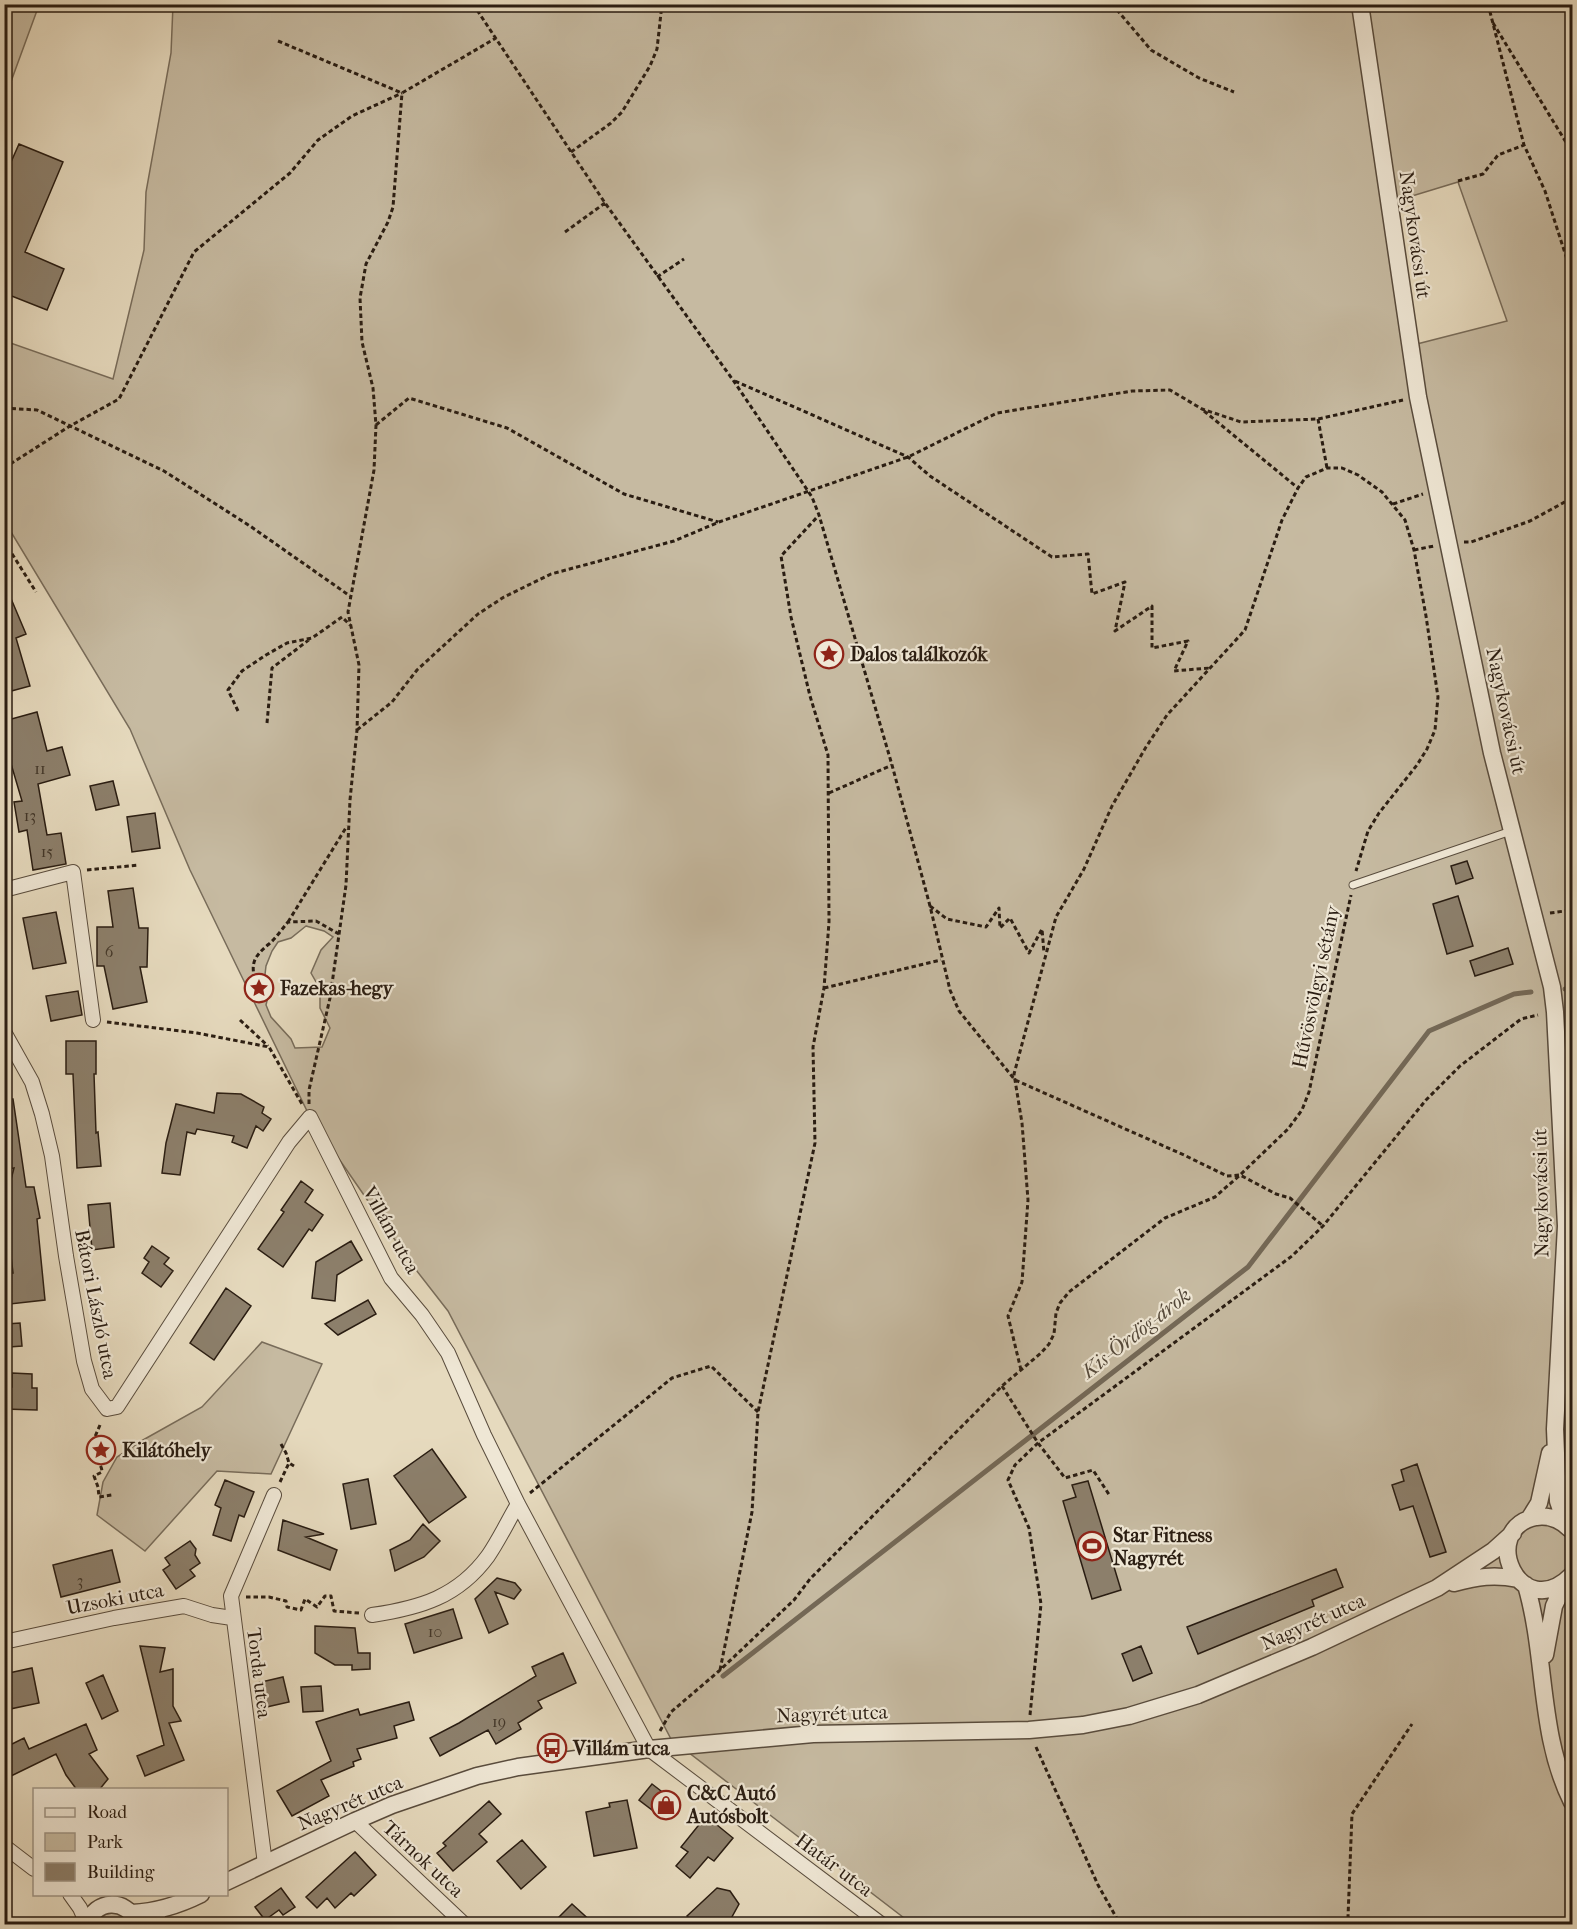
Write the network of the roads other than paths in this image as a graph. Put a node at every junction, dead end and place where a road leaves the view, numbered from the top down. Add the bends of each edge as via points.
1 (1360, 4) edge
2 (1511, 831) junction
3 (1353, 885) road end
4 (4, 890) edge
5 (93, 1020) dead end
6 (4, 1032) edge
7 (310, 1117) joint
8 (1555, 1429) junction
9 (274, 1495) road end
10 (518, 1504) junction
11 (1529, 1519) junction
12 (1569, 1528) edge
13 (1513, 1533) junction
14 (1569, 1579) edge
15 (1522, 1582) junction
16 (1437, 1588) junction
17 (372, 1615) road end
18 (232, 1618) junction
19 (4, 1642) edge
20 (1542, 1671) junction
21 (649, 1749) junction
22 (1572, 1802) edge
23 (355, 1821) junction
24 (4, 1846) edge
25 (265, 1864) junction
26 (33, 1868) edge
27 (228, 1881) edge
28 (71, 1896) edge
29 (197, 1896) edge
30 (179, 1904) junction
31 (135, 1919) edge
32 (153, 1922) edge
33 (87, 1924) edge
34 (464, 1924) edge
35 (881, 1924) edge

1 - 2 street, Nagykovácsi út via 1418,397
2 - 3 lane
2 - 8 street, Nagykovácsi út via 1555,1012 1566,1226
4 - 5 street via 73,872
6 - 7 street, Bátori László utca via 32,1082 42,1114 84,1361 92,1389 107,1409 117,1407 289,1142
7 - 10 street, Villám utca via 391,1278 448,1353
8 - 11 street, Nagykovácsi út via 1539,1503
8 - 12 street, Nagykovácsi út via 1558,1501
9 - 18 street, Torda utca via 231,1596
10 - 17 street via 488,1555 457,1588 418,1606
10 - 21 street, Villám utca
11 - 12 street via 1553,1518
11 - 13 street, Nagyrét utca
13 - 15 street via 1507,1550 1508,1562
13 - 16 street, Nagyrét utca
14 - 15 street, Nagyrét utca via 1540,1589
14 - 20 street via 1554,1606
15 - 16 street, Nagyrét utca via 1498,1575
15 - 20 street via 1536,1623
16 - 21 street, Nagyrét utca via 1198,1695 1094,1723 1029,1730 813,1734
18 - 19 street, Uzsoki utca via 184,1606
18 - 25 street, Torda utca
20 - 22 street via 1550,1738
21 - 23 street, Nagyrét utca via 496,1771
21 - 35 street, Határ utca
23 - 25 street, Nagyrét utca
23 - 34 street, Tárnok utca
24 - 26 street
25 - 27 street, Nagyrét utca
28 - 33 street
29 - 30 street
30 - 31 street
30 - 32 street
31 - 33 street via 118,1905 102,1906

